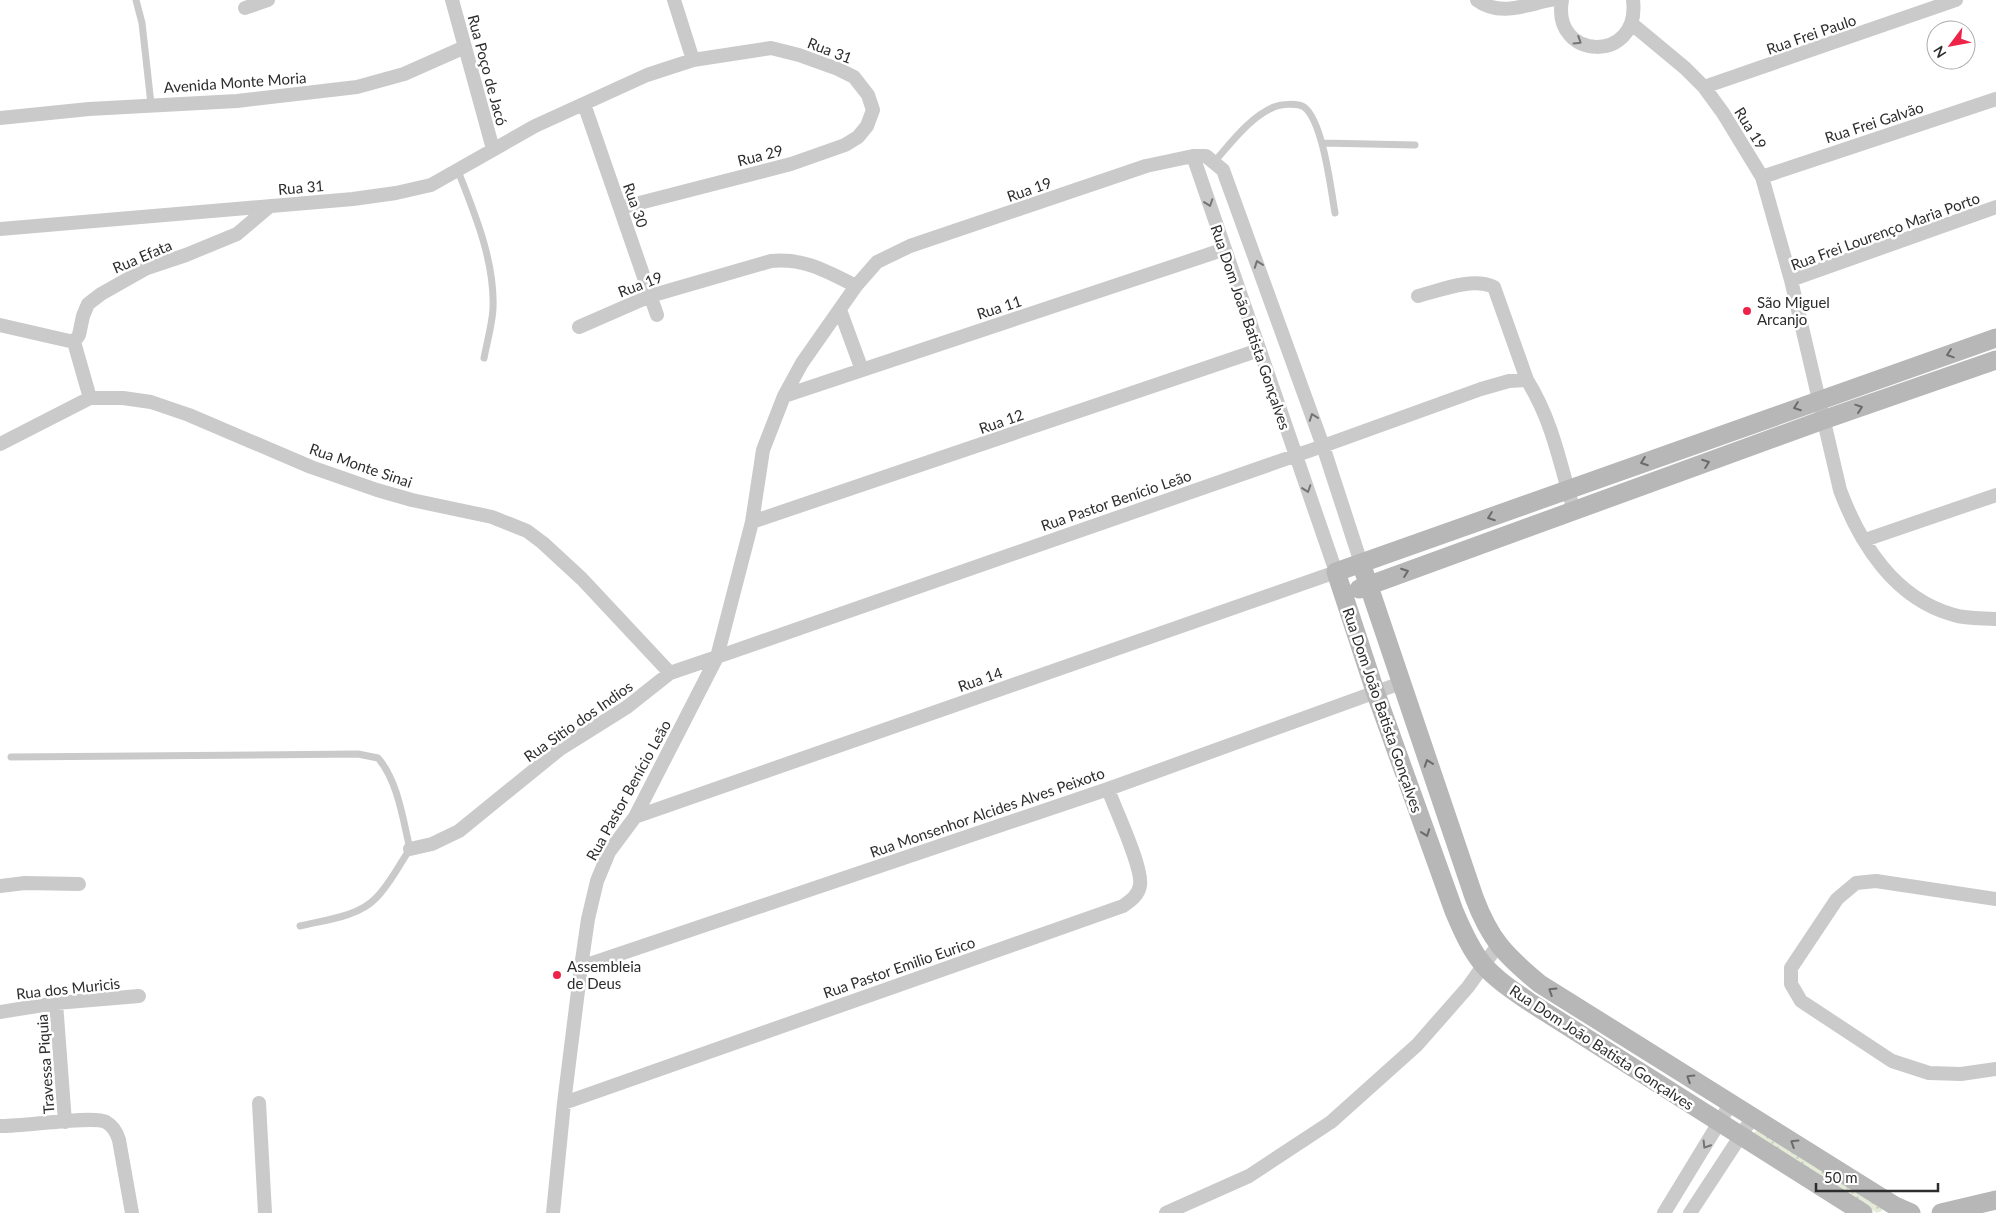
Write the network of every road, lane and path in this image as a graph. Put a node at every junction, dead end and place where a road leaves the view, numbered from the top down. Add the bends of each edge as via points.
1 (136, 0) edge
2 (268, 0) edge
3 (674, 0) edge
4 (1478, 0) edge
5 (1551, 0) edge
6 (1562, 0) edge
7 (1633, 0) edge
8 (1956, 0) edge
9 (458, 1) edge
10 (246, 8) dead end
11 (1632, 24) junction
12 (465, 47) junction
13 (693, 60) junction
14 (1704, 87) junction
15 (868, 95) joint
16 (1996, 99) edge
17 (151, 104) junction
18 (584, 104) junction
19 (0, 118) edge
20 (1322, 143) junction
21 (1415, 145) dead end
22 (493, 149) junction
23 (1204, 158) junction
24 (458, 171) junction
25 (1762, 177) junction
26 (270, 206) junction
27 (620, 208) junction
28 (1996, 208) edge
29 (1335, 214) dead end
30 (0, 229) edge
31 (1225, 249) junction
32 (869, 271) joint
33 (1791, 280) junction
34 (856, 286) junction
35 (650, 296) junction
36 (1418, 296) dead end
37 (840, 310) junction
38 (657, 315) dead end
39 (0, 325) edge
40 (579, 327) dead end
41 (1996, 338) edge
42 (74, 342) junction
43 (1259, 350) junction
44 (484, 358) dead end
45 (1996, 360) edge
46 (862, 370) junction
47 (1527, 380) junction
48 (784, 396) junction
49 (90, 398) junction
50 (1818, 400) junction
51 (1823, 420) junction
52 (0, 444) edge
53 (1323, 446) junction
54 (1295, 455) junction
55 (1567, 490) junction
56 (1996, 495) edge
57 (1574, 511) junction
58 (752, 522) junction
59 (1865, 540) junction
60 (1361, 563) junction
61 (1336, 572) junction
62 (1368, 585) junction
63 (1343, 595) junction
64 (1996, 619) edge
65 (717, 657) junction
66 (670, 673) junction
67 (1401, 682) junction
68 (1375, 691) junction
69 (11, 757) dead end
70 (1108, 788) junction
71 (635, 817) junction
72 (410, 849) junction
73 (79, 884) dead end
74 (0, 886) edge
75 (1996, 899) edge
76 (300, 926) dead end
77 (1498, 945) junction
78 (1482, 966) junction
79 (581, 967) junction
80 (139, 996) dead end
81 (56, 1003) junction
82 (0, 1012) edge
83 (1996, 1069) edge
84 (260, 1103) dead end
85 (564, 1103) junction
86 (1731, 1103) junction
87 (1753, 1117) junction
88 (65, 1122) junction
89 (1719, 1123) junction
90 (0, 1126) edge
91 (1741, 1137) junction
92 (1996, 1200) edge
93 (132, 1213) edge
94 (265, 1213) edge
95 (553, 1213) edge
96 (1166, 1213) edge
97 (1664, 1213) edge
98 (1690, 1213) edge
99 (1863, 1213) edge
100 (1911, 1213) edge
101 (1941, 1213) edge

1 - 17 lane via 142,23
2 - 10 street
3 - 13 street
4 - 5 street via 1487,8 1500,10
6 -> 11 street via 1562,23 1568,34 1590,48 1603,48 1615,43
7 - 11 street
8 - 14 street, Rua Frei Paulo
9 - 12 street, Rua Poço de Jacó
11 - 14 street, Rua 19
12 - 17 street, Avenida Monte Moria via 404,74 357,87 237,101
12 - 22 street, Rua Poço de Jacó
13 - 15 street, Rua 31 via 772,48 838,69 854,78
13 - 18 street, Rua 31 via 647,75
14 - 25 street, Rua 19
15 - 27 street, Rua 29 via 873,110 868,126 845,145 791,164
16 - 25 street, Rua Frei Galvão
17 - 19 street, Avenida Monte Moria
18 - 22 street, Rua 31
18 - 27 street, Rua 30
20 - 21 lane
20 - 23 lane via 1304,107 1285,105 1274,107 1258,117
20 - 29 lane
22 - 24 street, Rua 31
23 -> 31 street, Rua Dom João Batista Gonçalves
23 - 32 street, Rua 19 via 1146,166 910,246 889,254
53 -> 23 street, Rua Dom João Batista Gonçalves via 1229,184 1223,170
24 - 26 street, Rua 31 via 430,185 396,193
24 - 44 lane via 477,220 488,263 493,309
25 - 33 street, Rua 19
26 - 30 street, Rua 31
26 - 42 street, Rua Efata via 237,234 147,268 101,294 88,304
27 - 35 street, Rua 30
28 - 33 street, Rua Frei Lourenço Maria Porto
31 - 43 street, Rua Dom João Batista Gonçalves
31 - 46 street, Rua 11
32 - 34 street, Rua Pastor Benício Leão
33 - 50 street, Rua Frei Lourenço Maria Porto
34 - 35 street, Rua 19 via 804,262 789,260 763,263
34 - 37 street, Rua Pastor Benício Leão
35 - 38 street, Rua 30
35 - 40 street, Rua 19
36 - 47 street via 1466,284 1486,283 1494,287
37 - 46 street
37 - 48 street, Rua Pastor Benício Leão via 802,363
39 - 42 street
41 -> 50 street
42 - 49 street
43 - 54 street, Rua Dom João Batista Gonçalves
43 - 58 street, Rua 12
51 -> 45 street
46 - 48 street, Rua 11
47 - 53 street, Rua Pastor Benício Leão via 1481,389
47 - 55 street via 1547,417
48 - 58 street, Rua Pastor Benício Leão via 763,450
49 - 52 street, Rua Monte Sinai
49 - 66 street, Rua Monte Sinai via 151,402 348,480 412,500 492,516 528,531 582,580
50 - 51 street
50 -> 55 street
57 -> 51 street
51 - 59 street via 1840,490 1850,516
53 - 54 street, Rua Pastor Benício Leão
53 - 60 street, Rua Dom João Batista Gonçalves
54 -> 61 street, Rua Dom João Batista Gonçalves
54 - 65 street, Rua Pastor Benício Leão
55 - 57 street
55 -> 60 street
56 - 59 street
62 -> 57 street
58 - 65 street, Rua Pastor Benício Leão
59 - 64 street via 1889,576 1920,603 1955,616
60 - 61 street
60 - 62 street, Rua Dom João Batista Gonçalves
61 - 63 street, Rua Dom João Batista Gonçalves
61 - 71 street, Rua 14
62 - 63 street
62 - 67 street, Rua Dom João Batista Gonçalves
63 - 68 street, Rua Dom João Batista Gonçalves
65 - 66 street, Rua Sitio dos Indios
65 - 71 street, Rua Pastor Benício Leão
66 - 72 street, Rua Sitio dos Indios via 627,707 560,749 459,831 432,844
67 - 68 street, Rua Monsenhor Alcides Alves Peixoto
77 -> 67 street, Rua Dom João Batista Gonçalves via 1477,906
68 - 70 street, Rua Monsenhor Alcides Alves Peixoto
68 -> 78 street, Rua Dom João Batista Gonçalves via 1454,910 1469,946
69 - 72 lane via 370,755 378,758 384,766 401,811
70 - 79 street, Rua Monsenhor Alcides Alves Peixoto
70 - 85 street, Rua Pastor Emilio Eurico via 1138,871 1140,886 1135,897 1123,906
71 - 79 street, Rua Pastor Benício Leão via 609,852 597,881
72 - 76 lane via 377,897 366,906
73 - 74 street
75 - 83 street via 1876,881 1856,883 1837,899 1791,968 1791,984 1801,1001 1892,1061 1929,1072 1961,1074
77 - 78 street
86 -> 77 street, Rua Dom João Batista Gonçalves via 1540,984
78 - 89 street, Rua Dom João Batista Gonçalves via 1495,979 1531,1003
78 - 96 street via 1418,1045 1331,1122 1249,1176
79 - 85 street, Rua Pastor Benício Leão
80 - 81 street, Rua dos Muricis
81 - 82 street, Rua dos Muricis
81 - 88 street, Travessa Piquia
84 - 94 street
85 - 95 street, Rua Pastor Benício Leão
86 - 87 street, Rua Dom João Batista Gonçalves
86 - 89 street
87 - 91 street
100 -> 87 street, Rua Dom João Batista Gonçalves via 1894,1206
88 - 90 street
88 - 93 street via 105,1121 116,1131
89 - 91 street, Rua Dom João Batista Gonçalves
89 -> 97 street
91 - 98 street
91 - 99 street, Rua Dom João Batista Gonçalves
92 - 101 street

